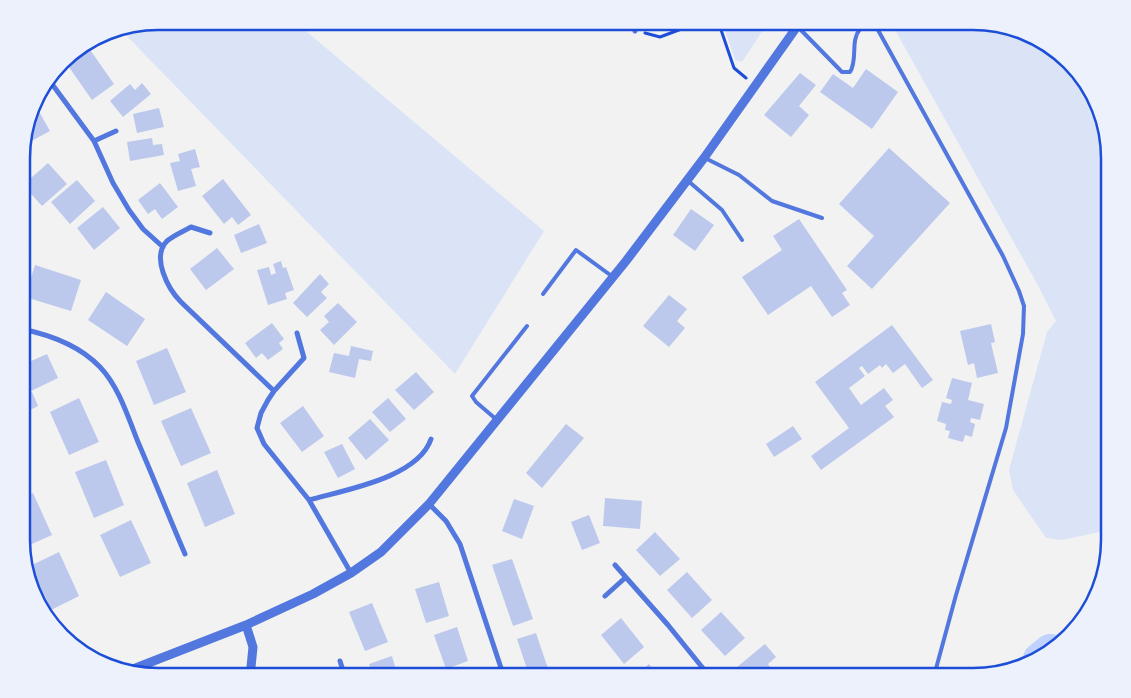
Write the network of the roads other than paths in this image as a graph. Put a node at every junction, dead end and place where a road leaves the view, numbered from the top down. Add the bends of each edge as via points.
1 (796, 30) edge
2 (805, 30) edge
3 (860, 30) edge
4 (876, 30) edge
5 (53, 86) edge
6 (116, 130) dead end
7 (94, 141) junction
8 (704, 158) junction
9 (687, 180) junction
10 (822, 218) dead end
11 (210, 233) dead end
12 (742, 240) dead end
13 (163, 247) junction
14 (612, 277) junction
15 (543, 294) dead end
16 (527, 326) dead end
17 (30, 331) edge
18 (297, 333) dead end
19 (274, 391) junction
20 (497, 420) junction
21 (431, 439) dead end
22 (309, 500) junction
23 (429, 504) junction
24 (185, 554) dead end
25 (614, 565) dead end
26 (351, 574) junction
27 (625, 578) junction
28 (604, 596) dead end
29 (246, 625) junction
30 (340, 661) dead end
31 (139, 667) edge
32 (252, 668) edge
33 (342, 668) edge
34 (501, 668) edge
35 (703, 668) edge
36 (936, 668) edge

1 - 8 street
2 - 3 lane via 842,72 850,72 854,65
4 - 36 lane via 1003,256 1024,306 1023,334 1006,428
5 - 7 street
6 - 7 street
7 - 13 street via 120,196 143,229
8 - 9 street
8 - 10 lane via 739,175 772,201
9 - 12 lane via 722,210
9 - 14 street
11 - 13 street via 192,227 170,239
13 - 19 street via 163,270 172,292
14 - 15 lane via 576,250
14 - 20 street
16 - 20 lane via 472,396
17 - 24 street via 69,345 92,360 110,379
18 - 19 street via 304,358
19 - 22 street via 263,408 257,428 264,444
20 - 23 street
21 - 22 street via 417,460 391,475
22 - 26 street
23 - 26 street via 381,552
23 - 34 street via 446,520 460,544
25 - 27 street
26 - 29 street
27 - 28 street
27 - 35 street
29 - 31 street
29 - 32 street via 253,647
30 - 33 street

